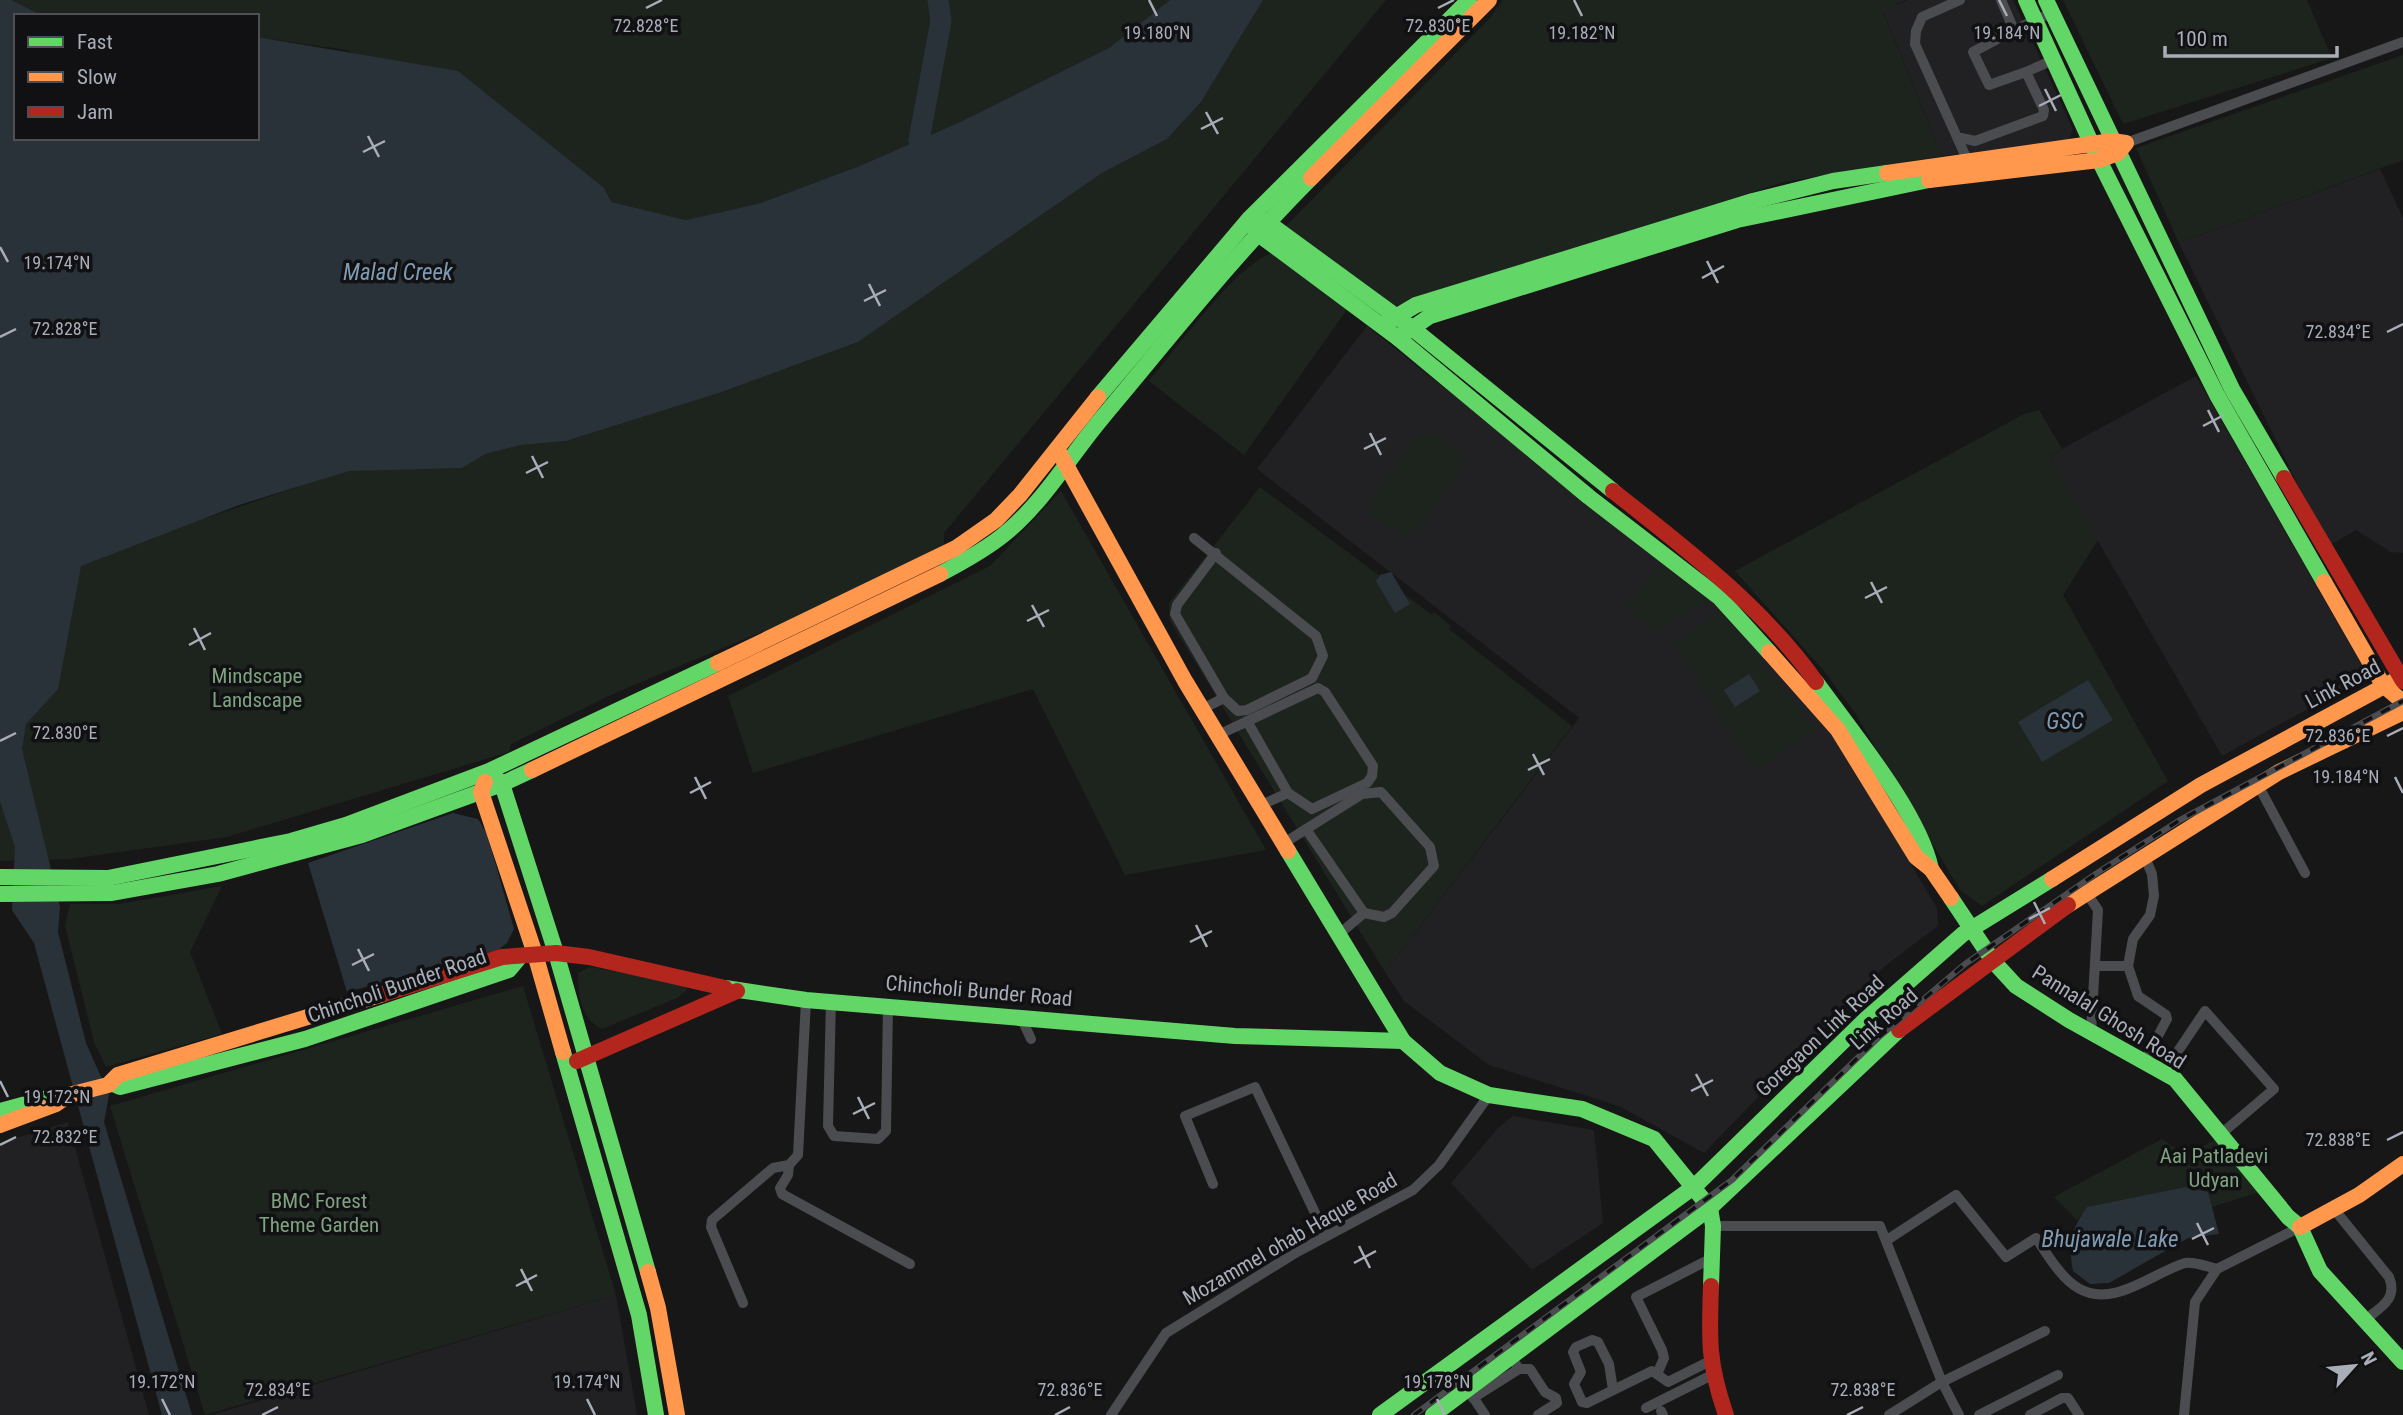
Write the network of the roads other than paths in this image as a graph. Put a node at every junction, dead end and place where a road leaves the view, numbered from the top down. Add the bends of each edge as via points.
1 (1469, 0) edge
2 (1489, 0) edge
3 (1960, 0) edge
4 (2001, 0) edge
5 (2026, 0) edge
6 (2049, 6) edge
7 (2035, 20) junction
8 (2014, 30) junction
9 (2403, 42) edge
10 (2053, 60) junction
11 (2026, 72) junction
12 (1961, 138) junction
13 (2119, 146) junction
14 (2096, 152) junction
15 (1971, 168) junction
16 (1773, 204) junction
17 (1258, 225) junction
18 (2179, 279) junction
19 (2164, 287) junction
20 (1397, 316) junction
21 (1382, 325) junction
22 (1412, 328) junction
23 (1398, 338) junction
24 (2224, 392) junction
25 (1061, 456) junction
26 (2301, 508) junction
27 (2284, 517) junction
28 (1668, 535) junction
29 (1194, 538) dead end
30 (1658, 550) junction
31 (1216, 554) junction
32 (2403, 678) edge
33 (2383, 685) junction
34 (1224, 698) junction
35 (2403, 702) edge
36 (1202, 709) junction
37 (2403, 712) edge
38 (1247, 721) junction
39 (1218, 735) junction
40 (489, 771) junction
41 (502, 784) junction
42 (2258, 785) junction
43 (481, 792) junction
44 (1288, 793) junction
45 (1261, 804) junction
46 (1306, 829) junction
47 (1284, 843) junction
48 (2144, 855) junction
49 (1931, 869) junction
50 (2305, 873) dead end
51 (2, 877) edge
52 (70, 888) junction
53 (2086, 892) junction
54 (1, 894) edge
55 (1364, 913) junction
56 (1976, 926) junction
57 (1338, 935) junction
58 (556, 953) junction
59 (527, 956) junction
60 (1993, 961) junction
61 (2095, 966) junction
62 (2128, 966) junction
63 (737, 991) junction
64 (831, 999) junction
65 (806, 1000) junction
66 (888, 1004) junction
67 (1020, 1016) junction
68 (2091, 1032) junction
69 (1031, 1040) dead end
70 (1403, 1041) junction
71 (587, 1059) junction
72 (2145, 1060) junction
73 (565, 1064) junction
74 (2164, 1072) junction
75 (70, 1095) junction
76 (1489, 1095) junction
77 (0, 1111) edge
78 (0, 1125) edge
79 (2221, 1134) junction
80 (2403, 1164) edge
81 (789, 1165) junction
82 (1213, 1184) dead end
83 (1695, 1186) junction
84 (1710, 1208) junction
85 (2334, 1209) junction
86 (1713, 1226) junction
87 (2300, 1227) junction
88 (1326, 1236) junction
89 (1887, 1240) junction
90 (1712, 1258) junction
91 (910, 1265) dead end
92 (2217, 1269) junction
93 (743, 1303) dead end
94 (2365, 1320) junction
95 (2045, 1331) dead end
96 (2403, 1362) edge
97 (1515, 1363) junction
98 (1711, 1368) junction
99 (1658, 1372) junction
100 (2058, 1375) dead end
101 (1942, 1382) junction
102 (1614, 1390) junction
103 (1470, 1394) junction
104 (1646, 1408) dead end
105 (2039, 1413) edge
106 (656, 1415) edge
107 (677, 1415) edge
108 (1111, 1415) edge
109 (1380, 1415) edge
110 (1433, 1415) edge
111 (1485, 1415) edge
112 (1535, 1415) edge
113 (1726, 1415) edge
114 (1889, 1415) edge
115 (1959, 1415) edge
116 (1979, 1415) edge
117 (2079, 1415) edge
118 (2184, 1415) edge

1 - 17 street
2 - 17 street
3 - 12 street via 1922,17 1916,44
4 - 8 street
5 - 7 street
6 - 7 street
6 - 13 street
7 - 8 street
7 - 10 street
8 - 11 street via 1973,52 1989,85
9 - 13 street
10 - 11 street
10 - 14 street
11 - 12 street via 2043,116 1975,141
12 - 15 street
13 - 14 street
13 - 18 street
14 - 15 street
14 - 19 street
15 - 16 street
16 - 20 street via 1416,305
16 - 22 street via 1737,220 1430,316
17 - 20 street
17 - 21 street
17 - 25 street via 1119,370
18 - 19 street
18 - 24 street
19 - 24 street
20 - 21 street
20 - 22 street
21 - 23 street
22 - 23 street
22 - 28 street
23 - 30 street
24 - 26 street
24 - 27 street
25 - 36 street
25 - 40 street via 996,520 956,548
25 - 41 street via 1032,506 1007,532 964,562
26 - 27 street
26 - 32 street
27 - 33 street
28 - 30 street
28 - 49 street via 1725,583 1799,658 1884,776 1927,850
29 - 31 street
30 - 49 street via 1720,598 1804,690 1838,730 1916,857
31 - 34 street via 1175,614
31 - 34 street via 1316,636 1323,656 1312,678 1247,709 1238,711
32 - 33 street, Link Road
33 - 35 street
33 - 56 street, Link Road via 2201,785
34 - 36 street
36 - 39 street
37 - 42 street, Link Road
38 - 39 street
38 - 44 street
38 - 44 street via 1318,688 1373,766 1367,783 1317,807 1307,807
39 - 45 street
40 - 41 street
40 - 43 street
40 - 52 street via 291,841
41 - 43 street
41 - 58 street
42 - 48 street, Link Road
42 - 50 street
43 - 52 street via 303,853 218,874 112,893
43 - 59 street
44 - 45 street
45 - 47 street
46 - 47 street
46 - 55 street
46 - 55 street via 1362,794 1381,792 1430,847 1434,866 1392,913 1384,917
47 - 57 street
48 - 53 street, Link Road
48 - 62 street via 2154,896 2150,915 2133,939
49 - 56 street, Pannalal Ghosh Road
51 - 52 street
52 - 54 street
53 - 60 street, Link Road
53 - 61 street via 2098,910
55 - 57 street
56 - 60 street, Pannalal Ghosh Road
56 - 83 street, Goregaon Link Road via 1866,1019
57 - 70 street
58 - 59 street, Chincholi Bunder Road
58 - 63 street, Chincholi Bunder Road
58 - 71 street
59 - 73 street
59 - 75 street, Chincholi Bunder Road via 502,957 118,1075 109,1084
60 - 68 street, Pannalal Ghosh Road via 2016,986
60 - 84 street, Link Road via 1908,1022
61 - 62 street
61 - 68 street
62 - 72 street via 2138,996 2167,1019
63 - 65 street, Chincholi Bunder Road
63 - 71 street
64 - 65 street, Chincholi Bunder Road
64 - 66 street, Chincholi Bunder Road
64 - 66 street via 828,1126 834,1136 878,1139 887,1131
65 - 81 street via 799,1155
66 - 67 street, Chincholi Bunder Road
67 - 69 street
67 - 70 street, Chincholi Bunder Road via 1234,1036
68 - 72 street, Pannalal Ghosh Road
70 - 76 street via 1440,1073
71 - 73 street
71 - 107 street via 658,1308
72 - 74 street, Pannalal Ghosh Road
73 - 106 street via 639,1315
74 - 79 street, Pannalal Ghosh Road
74 - 79 street via 2205,1011 2274,1089
75 - 77 street via 52,1095
75 - 78 street
76 - 83 street via 1582,1109 1654,1139
76 - 88 street, Mozammel ohab Haque Road via 1439,1165 1413,1190
79 - 87 street, Pannalal Ghosh Road
80 - 85 street
81 - 91 street via 782,1194
81 - 93 street via 773,1168 712,1220
82 - 88 street via 1185,1116 1255,1087
83 - 84 street
83 - 109 street
84 - 86 street
84 - 97 street, Link Road
85 - 87 street
85 - 94 street via 2393,1286 2389,1301
86 - 89 street via 1880,1226
86 - 90 street
87 - 92 street
87 - 94 street, Pannalal Ghosh Road via 2320,1271
88 - 108 street, Mozammel ohab Haque Road via 1166,1333
89 - 92 street via 1956,1195 2006,1257 2036,1238 2062,1274 2077,1288 2097,1296 2188,1262
89 - 101 street
90 - 98 street
90 - 99 street via 1636,1297 1662,1350
92 - 118 street via 2195,1302
94 - 96 street, Pannalal Ghosh Road
95 - 101 street
97 - 103 street, Link Road
97 - 112 street via 1530,1369 1545,1392 1556,1398 1556,1403
98 - 99 street via 1668,1382
98 - 104 street
98 - 113 street
99 - 102 street
100 - 116 street
101 - 114 street
101 - 115 street
102 - 102 street via 1582,1402 1574,1384 1581,1372 1573,1352 1576,1347 1598,1342
103 - 110 street, Link Road
103 - 111 street
105 - 117 street via 2068,1398

